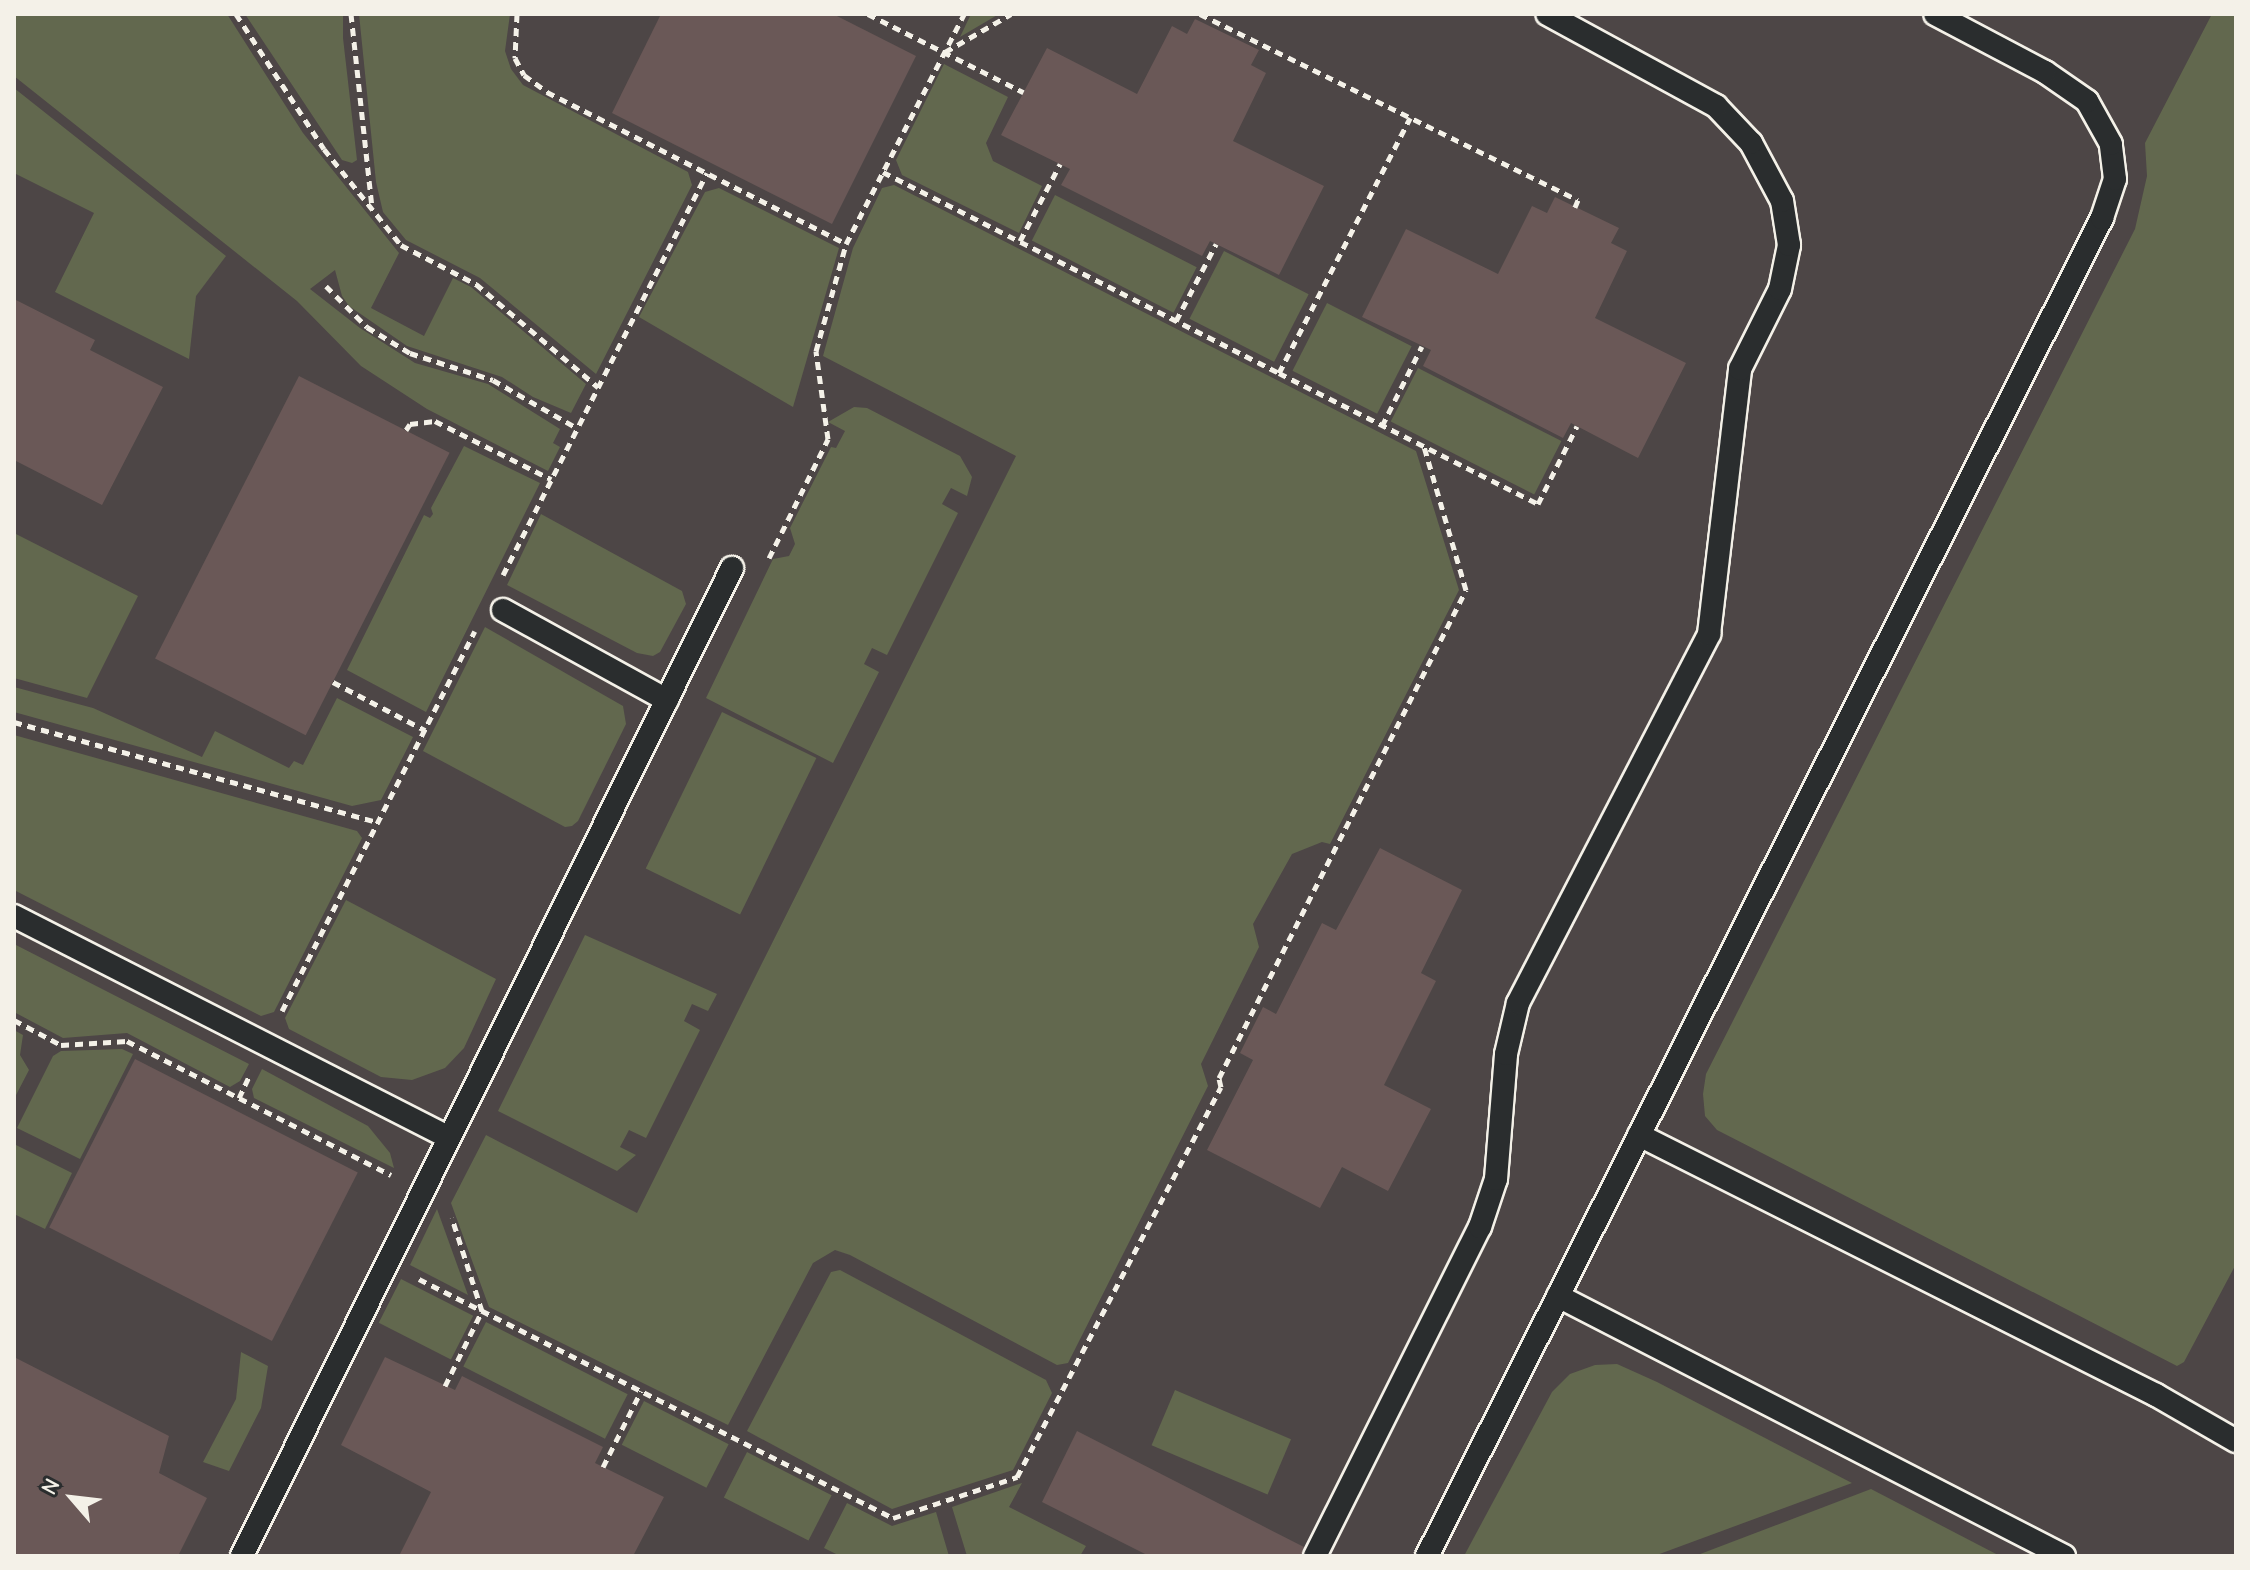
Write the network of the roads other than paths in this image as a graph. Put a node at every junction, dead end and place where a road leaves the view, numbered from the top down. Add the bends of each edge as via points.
1 (1547, 14) edge
2 (1935, 14) edge
3 (732, 568) dead end
4 (503, 610) dead end
5 (667, 700) junction
6 (14, 916) edge
7 (1639, 1135) junction
8 (449, 1138) junction
9 (1558, 1296) junction
10 (2236, 1441) edge
11 (242, 1556) edge
12 (1315, 1556) edge
13 (1427, 1556) edge
14 (2064, 1556) edge

1 - 12 lane via 1716,106 1751,143 1782,201 1789,245 1780,289 1740,369 1709,634 1518,1003 1506,1054 1496,1179 1480,1227
2 - 7 lane via 2045,72 2087,101 2111,144 2115,179 2102,218
3 - 5 lane
4 - 5 lane
5 - 8 lane
6 - 8 lane
7 - 9 lane
7 - 10 lane via 2156,1395
8 - 11 lane
9 - 13 lane
9 - 14 lane

